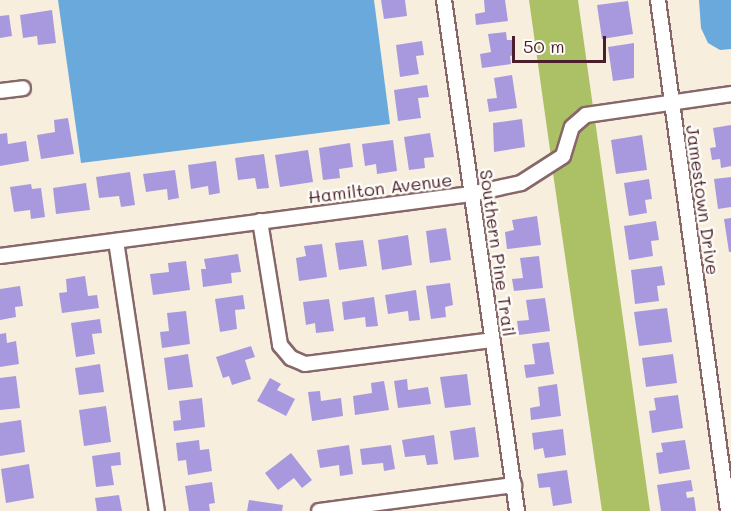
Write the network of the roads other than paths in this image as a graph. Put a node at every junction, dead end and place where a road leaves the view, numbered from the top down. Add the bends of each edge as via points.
1 (444, 0) edge
2 (658, 0) edge
3 (23, 88) dead end
4 (0, 91) edge
5 (731, 94) edge
6 (672, 103) junction
7 (471, 194) junction
8 (260, 221) junction
9 (116, 241) junction
10 (0, 256) edge
11 (492, 340) junction
12 (513, 485) junction
13 (157, 511) edge
14 (319, 511) edge
15 (517, 511) edge
16 (728, 511) edge

1 - 7 street, Southern Pine Trail
2 - 6 street, Jamestown Drive
3 - 4 street
5 - 6 street, Hamilton Avenue
6 - 7 street, Hamilton Avenue via 586,115 572,127 563,156 545,170 521,183
6 - 16 street, Jamestown Drive
7 - 8 street, Hamilton Avenue
7 - 11 street, Southern Pine Trail
8 - 9 street, Hamilton Avenue
8 - 11 street via 280,345 291,358 305,364
9 - 10 street, Hamilton Avenue
9 - 13 street
11 - 12 street, Southern Pine Trail
12 - 14 street
12 - 15 street, Southern Pine Trail

